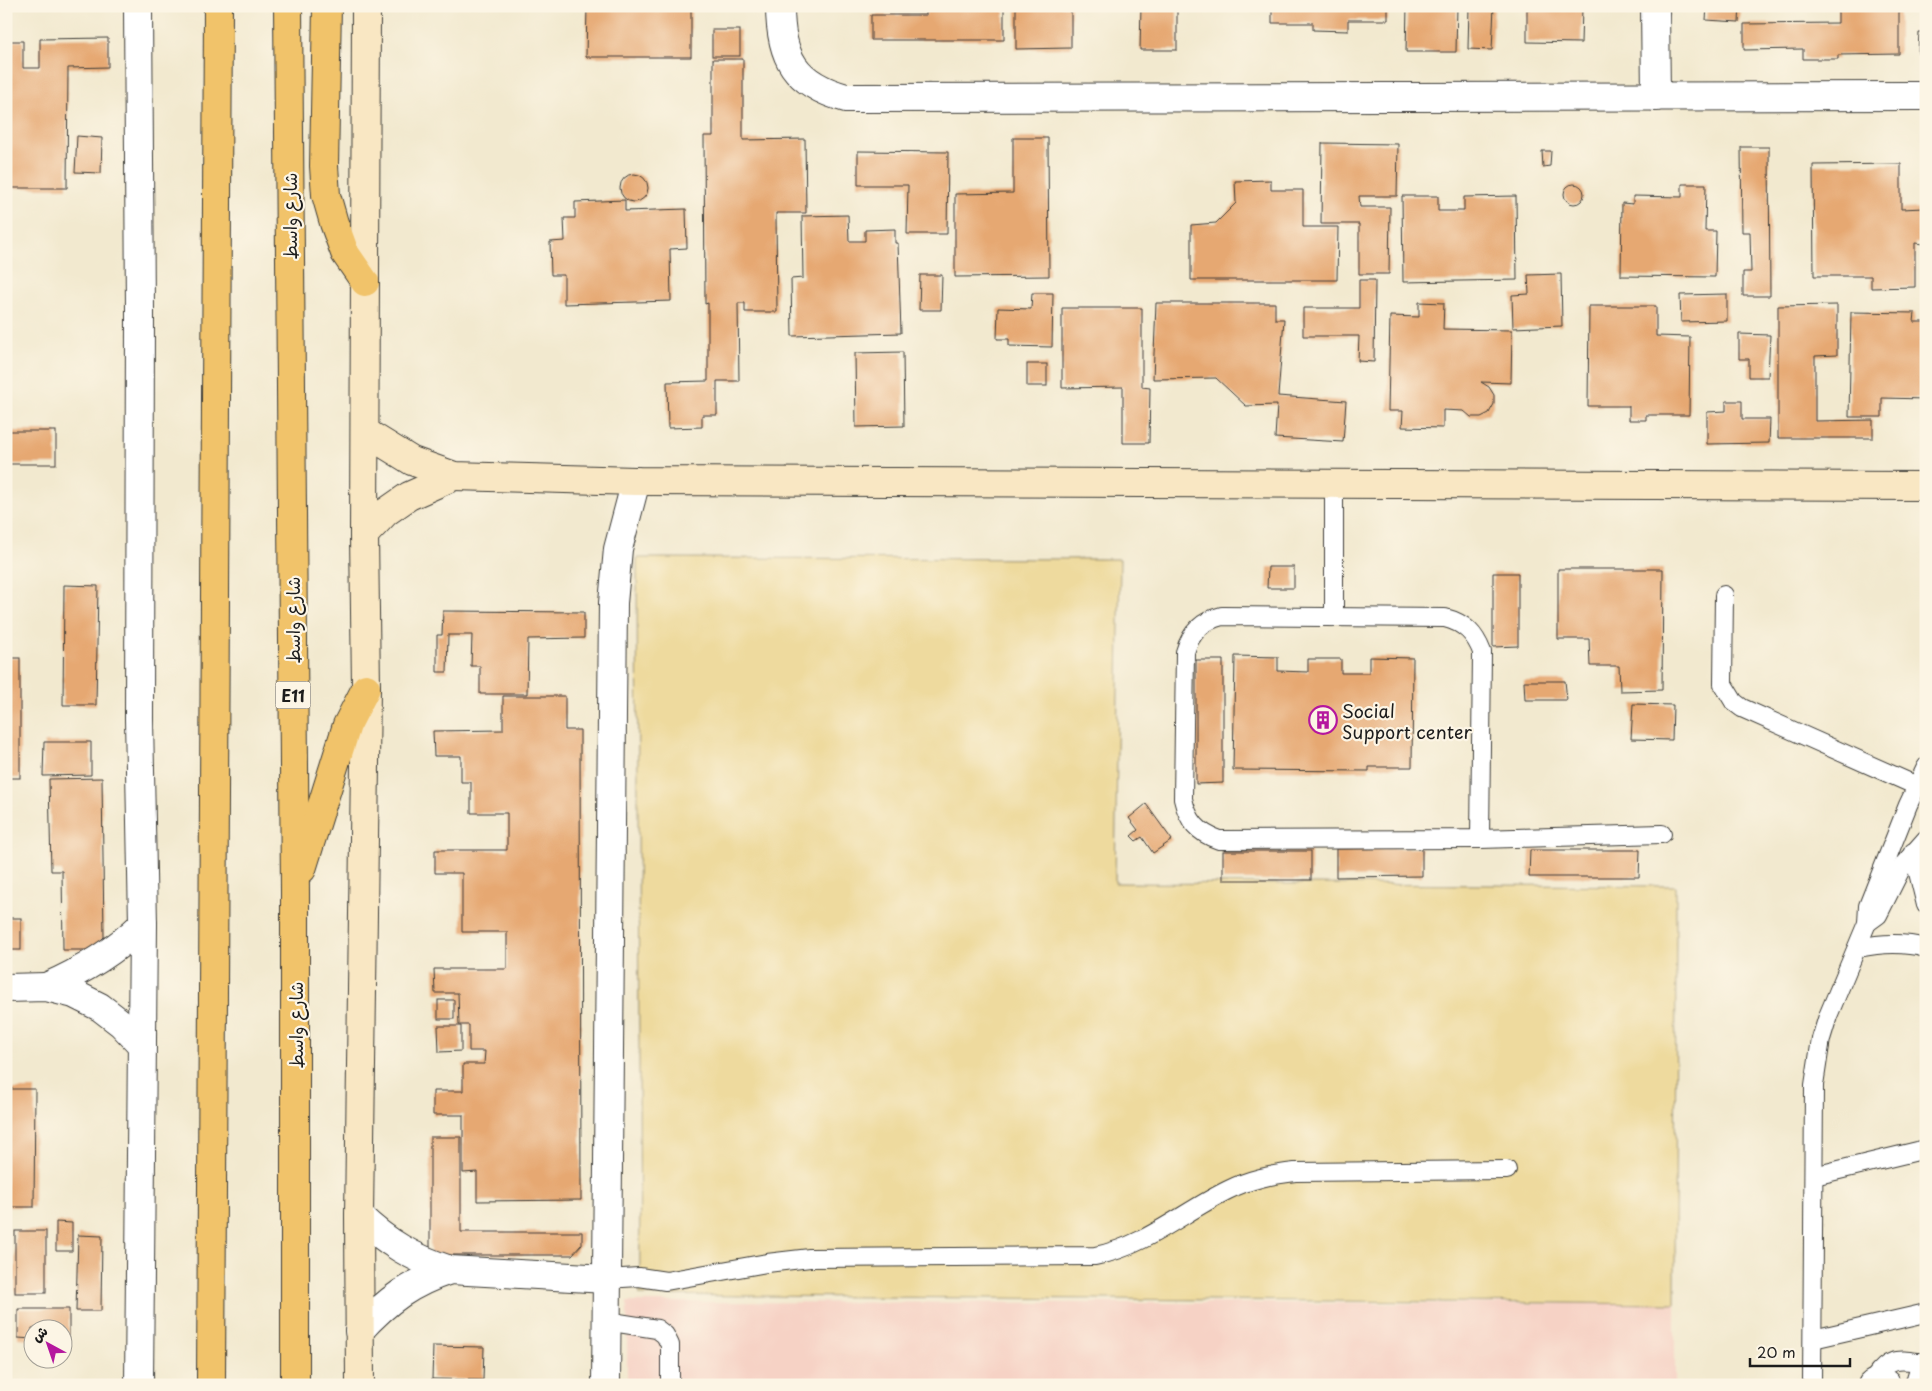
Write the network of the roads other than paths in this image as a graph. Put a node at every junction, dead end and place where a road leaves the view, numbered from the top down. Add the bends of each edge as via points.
1 (138, 6) edge
2 (218, 6) edge
3 (288, 6) edge
4 (327, 6) edge
5 (366, 6) edge
6 (780, 6) edge
7 (1655, 6) edge
8 (1926, 96) edge
9 (1656, 97) junction
10 (365, 282) junction
11 (365, 432) junction
12 (454, 476) junction
13 (636, 481) junction
14 (1334, 484) junction
15 (1926, 486) edge
16 (364, 535) junction
17 (1724, 595) dead end
18 (1334, 616) junction
19 (366, 688) junction
20 (1926, 767) edge
21 (1917, 786) junction
22 (1662, 834) dead end
23 (1480, 839) junction
24 (1920, 846) edge
25 (295, 892) junction
26 (1926, 905) edge
27 (1867, 923) junction
28 (143, 924) junction
29 (1858, 948) junction
30 (1926, 948) edge
31 (46, 987) junction
32 (6, 988) edge
33 (142, 1045) junction
34 (1926, 1149) edge
35 (1507, 1170) dead end
36 (1814, 1176) junction
37 (359, 1216) junction
38 (450, 1270) junction
39 (606, 1279) junction
40 (1926, 1313) edge
41 (606, 1321) junction
42 (359, 1331) junction
43 (1813, 1339) junction
44 (1923, 1362) edge
45 (1870, 1382) edge
46 (139, 1385) edge
47 (211, 1385) edge
48 (295, 1385) edge
49 (360, 1385) edge
50 (606, 1385) edge
51 (670, 1385) edge
52 (1812, 1385) edge
53 (1891, 1385) edge
54 (1914, 1385) edge

1 - 28 street via 138,719
2 - 47 highway
3 - 25 highway, شارع واسط / E11
4 - 10 highway via 326,195 345,253
5 - 10 street
6 - 9 street via 784,46 793,65 807,81 846,98
7 - 9 street
8 - 9 street
10 - 11 street
11 - 12 street via 412,461
11 - 16 street
12 - 13 street
12 - 16 street via 403,500
13 - 14 street
13 - 39 street via 618,549 613,603
14 - 15 street
14 - 18 lane
16 - 19 street
17 - 21 lane via 1723,684 1734,702
18 - 23 lane via 1445,618 1456,621 1472,633 1482,652
18 - 23 lane via 1222,616 1206,621 1194,632 1185,652 1184,799 1191,821 1198,830 1219,840
19 - 25 highway via 344,734
19 - 37 street
20 - 21 lane
21 - 27 lane via 1868,906
22 - 23 lane
24 - 26 lane
24 - 27 lane via 1904,865 1881,911
25 - 48 highway, شارع واسط / E11
27 - 29 lane
28 - 31 street via 98,961
28 - 33 street
29 - 30 lane via 1906,944
29 - 36 lane via 1828,1016 1816,1062
31 - 32 street
31 - 33 street via 74,994 100,1007
33 - 46 street
34 - 36 lane
35 - 39 lane via 1295,1172 1272,1175 1228,1190 1134,1245 1095,1256 810,1258 666,1281 639,1277
36 - 43 lane
37 - 38 street via 392,1244
37 - 42 street
38 - 39 street
38 - 42 street via 409,1287 385,1304
39 - 41 street
40 - 43 lane
41 - 50 street
41 - 51 lane via 657,1329 665,1335 670,1345
42 - 49 street
43 - 52 lane
44 - 45 lane via 1892,1361 1883,1366
44 - 54 lane
45 - 53 lane via 1888,1378

